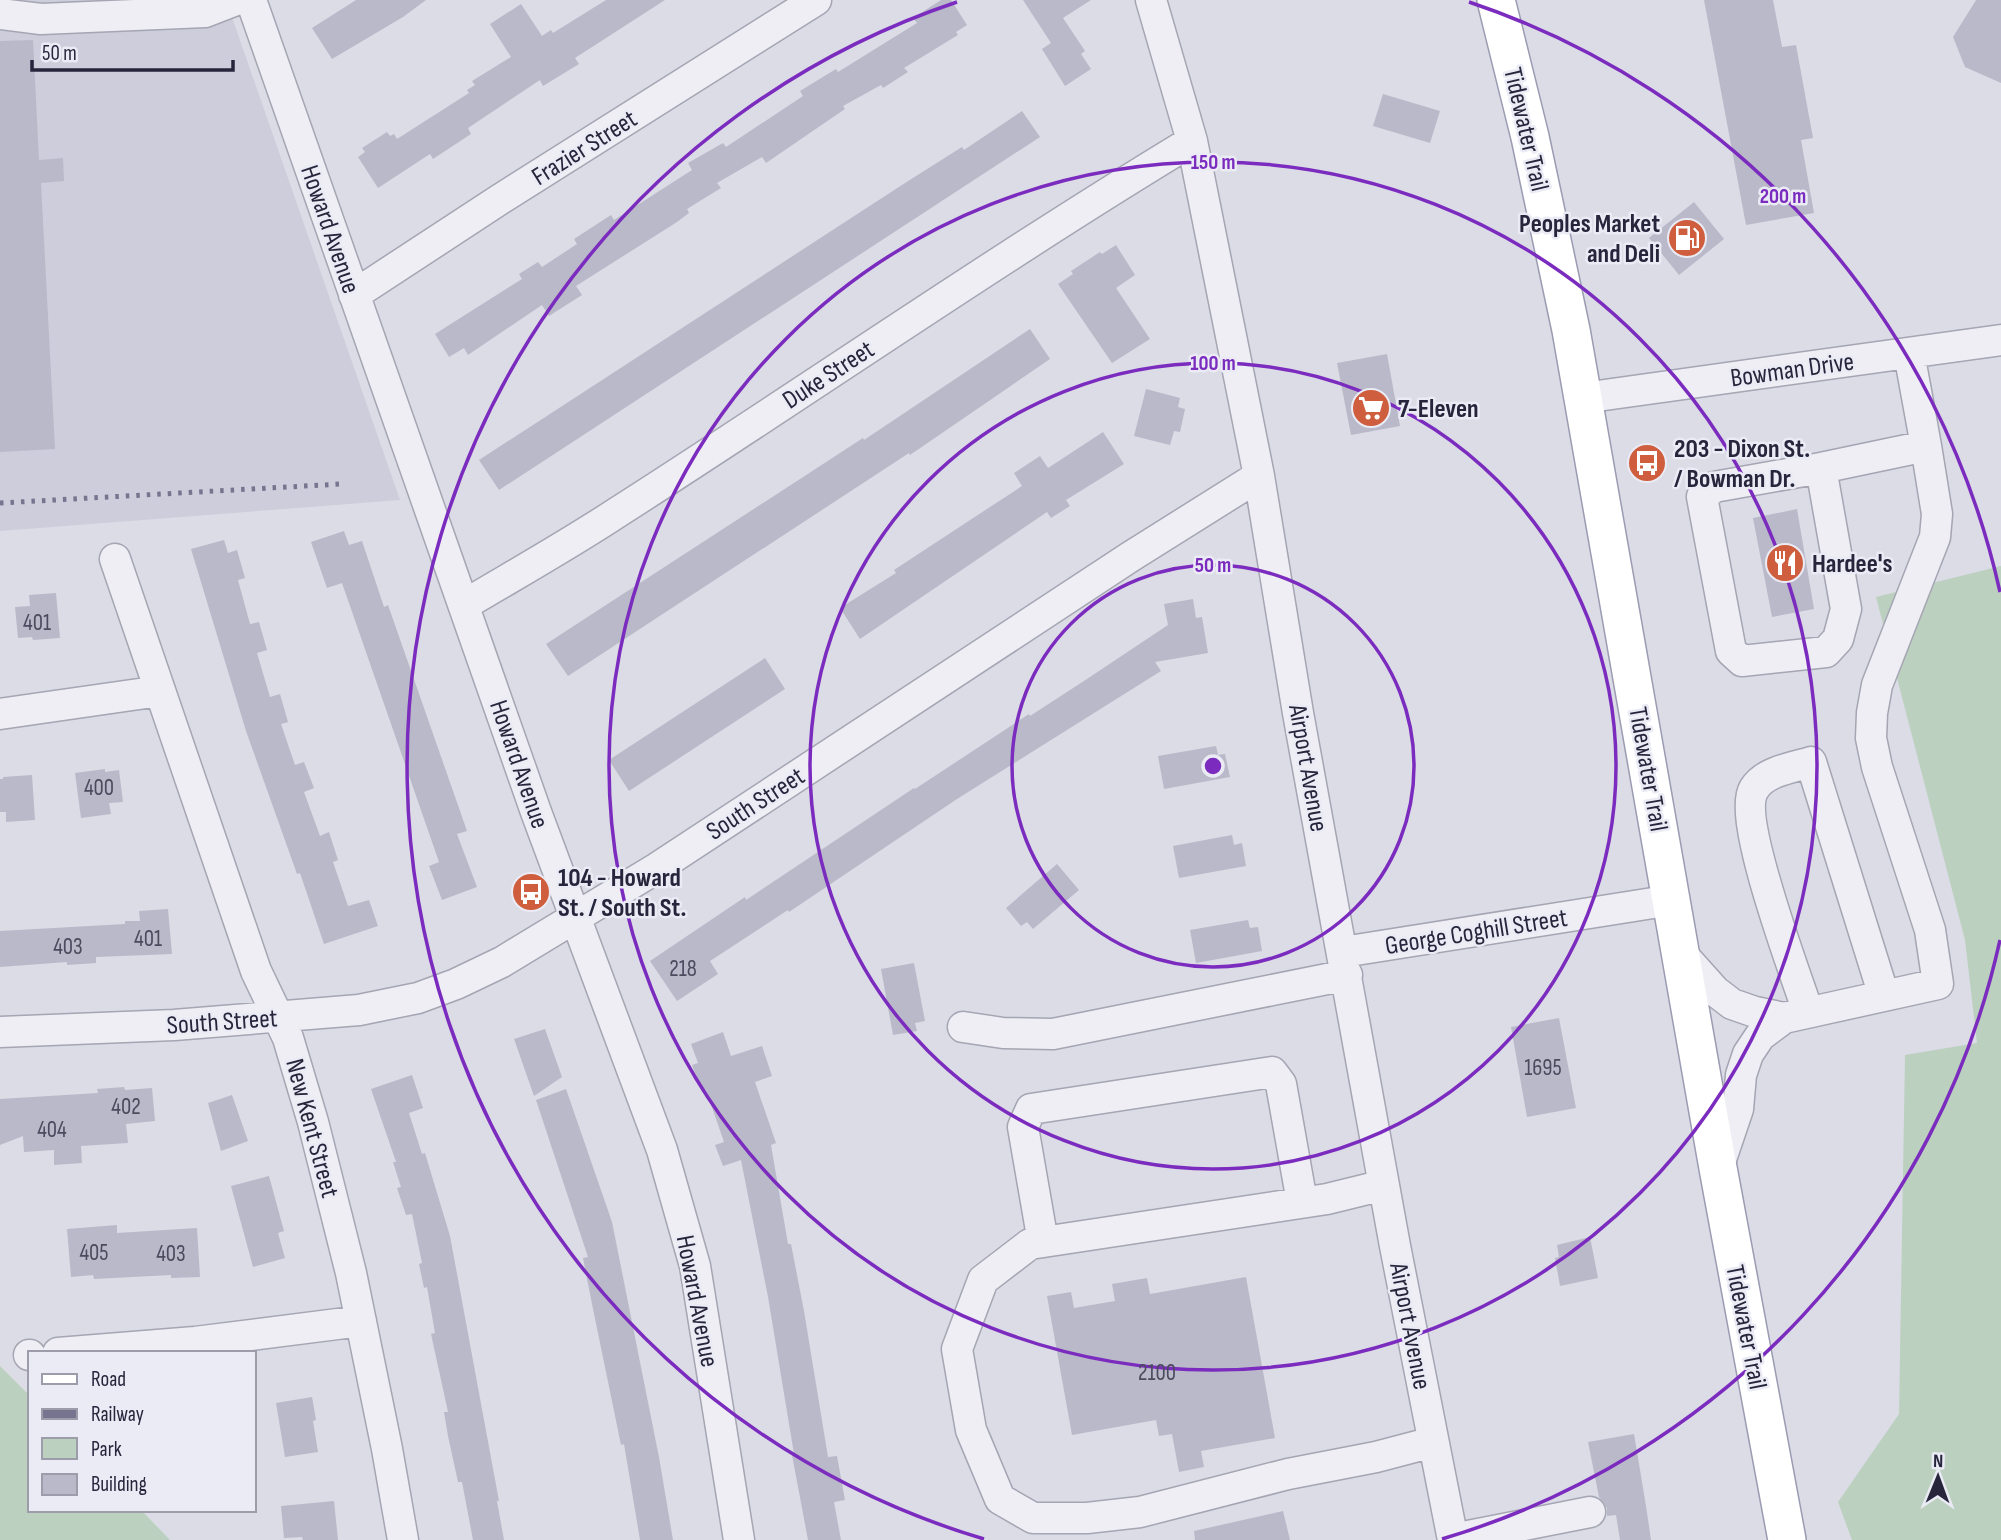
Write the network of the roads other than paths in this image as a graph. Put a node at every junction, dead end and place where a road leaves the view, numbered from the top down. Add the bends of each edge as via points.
1 (236, 0) edge
2 (251, 0) edge
3 (816, 0) edge
4 (1151, 0) edge
5 (1496, 0) edge
6 (0, 14) edge
7 (1192, 141) junction
8 (354, 295) junction
9 (2001, 340) edge
10 (1909, 354) junction
11 (1583, 398) junction
12 (1926, 446) junction
13 (1821, 468) junction
14 (1259, 476) junction
15 (116, 559) dead end
16 (464, 605) junction
17 (160, 691) junction
18 (0, 714) edge
19 (1672, 900) junction
20 (576, 918) junction
21 (1681, 953) junction
22 (1345, 963) junction
23 (1884, 996) junction
24 (1796, 1015) junction
25 (279, 1016) junction
26 (963, 1027) dead end
27 (0, 1032) edge
28 (1718, 1168) junction
29 (1384, 1185) junction
30 (1301, 1202) junction
31 (1043, 1242) junction
32 (361, 1321) junction
33 (83, 1351) edge
34 (1433, 1442) junction
35 (1590, 1511) dead end
36 (403, 1540) edge
37 (739, 1540) edge
38 (1453, 1540) edge
39 (1787, 1540) edge

1 - 6 street via 205,12 41,19
2 - 8 street, Howard Avenue
3 - 8 street, Frazier Street
4 - 7 street, Airport Avenue
5 - 11 main road, Tidewater Trail via 1530,137
7 - 14 street, Airport Avenue
7 - 16 street, Duke Street via 616,513
8 - 16 street, Howard Avenue
9 - 10 street, Bowman Drive
10 - 11 street, Bowman Drive
10 - 12 street
11 - 19 main road, Tidewater Trail
12 - 13 street
12 - 23 street via 1937,514 1935,537 1877,685 1871,738 1930,930 1938,984
13 - 13 street via 1714,486 1702,498 1731,652 1742,662 1826,652 1838,639 1846,609
14 - 20 street, South Street
14 - 22 street, Airport Avenue
15 - 17 street, New Kent Street
16 - 20 street, Howard Avenue
17 - 18 street
17 - 25 street, New Kent Street via 256,971
19 - 21 main road, Tidewater Trail
19 - 22 street, George Coghill Street
20 - 25 street, South Street via 502,962 418,998 359,1010
20 - 37 street, Howard Avenue via 662,1150 685,1227
21 - 24 street via 1732,1004 1755,1012
21 - 28 main road, Tidewater Trail
22 - 26 street, George Coghill Street via 1053,1034
22 - 29 street, Airport Avenue
23 - 24 street
23 - 24 street via 1811,762 1763,777 1752,791 1749,812
24 - 28 street via 1760,1036 1748,1054 1738,1109
25 - 27 street, South Street
25 - 32 street, New Kent Street via 313,1122
28 - 39 main road, Tidewater Trail
29 - 30 street
29 - 34 street, Airport Avenue
30 - 31 street
30 - 31 street via 1281,1084 1272,1072 1031,1108 1023,1127
31 - 34 street via 1030,1244 983,1280 957,1349 971,1430 1000,1499 1033,1518 1140,1512
32 - 33 street
32 - 36 street, New Kent Street
34 - 38 street, Airport Avenue
35 - 38 street

